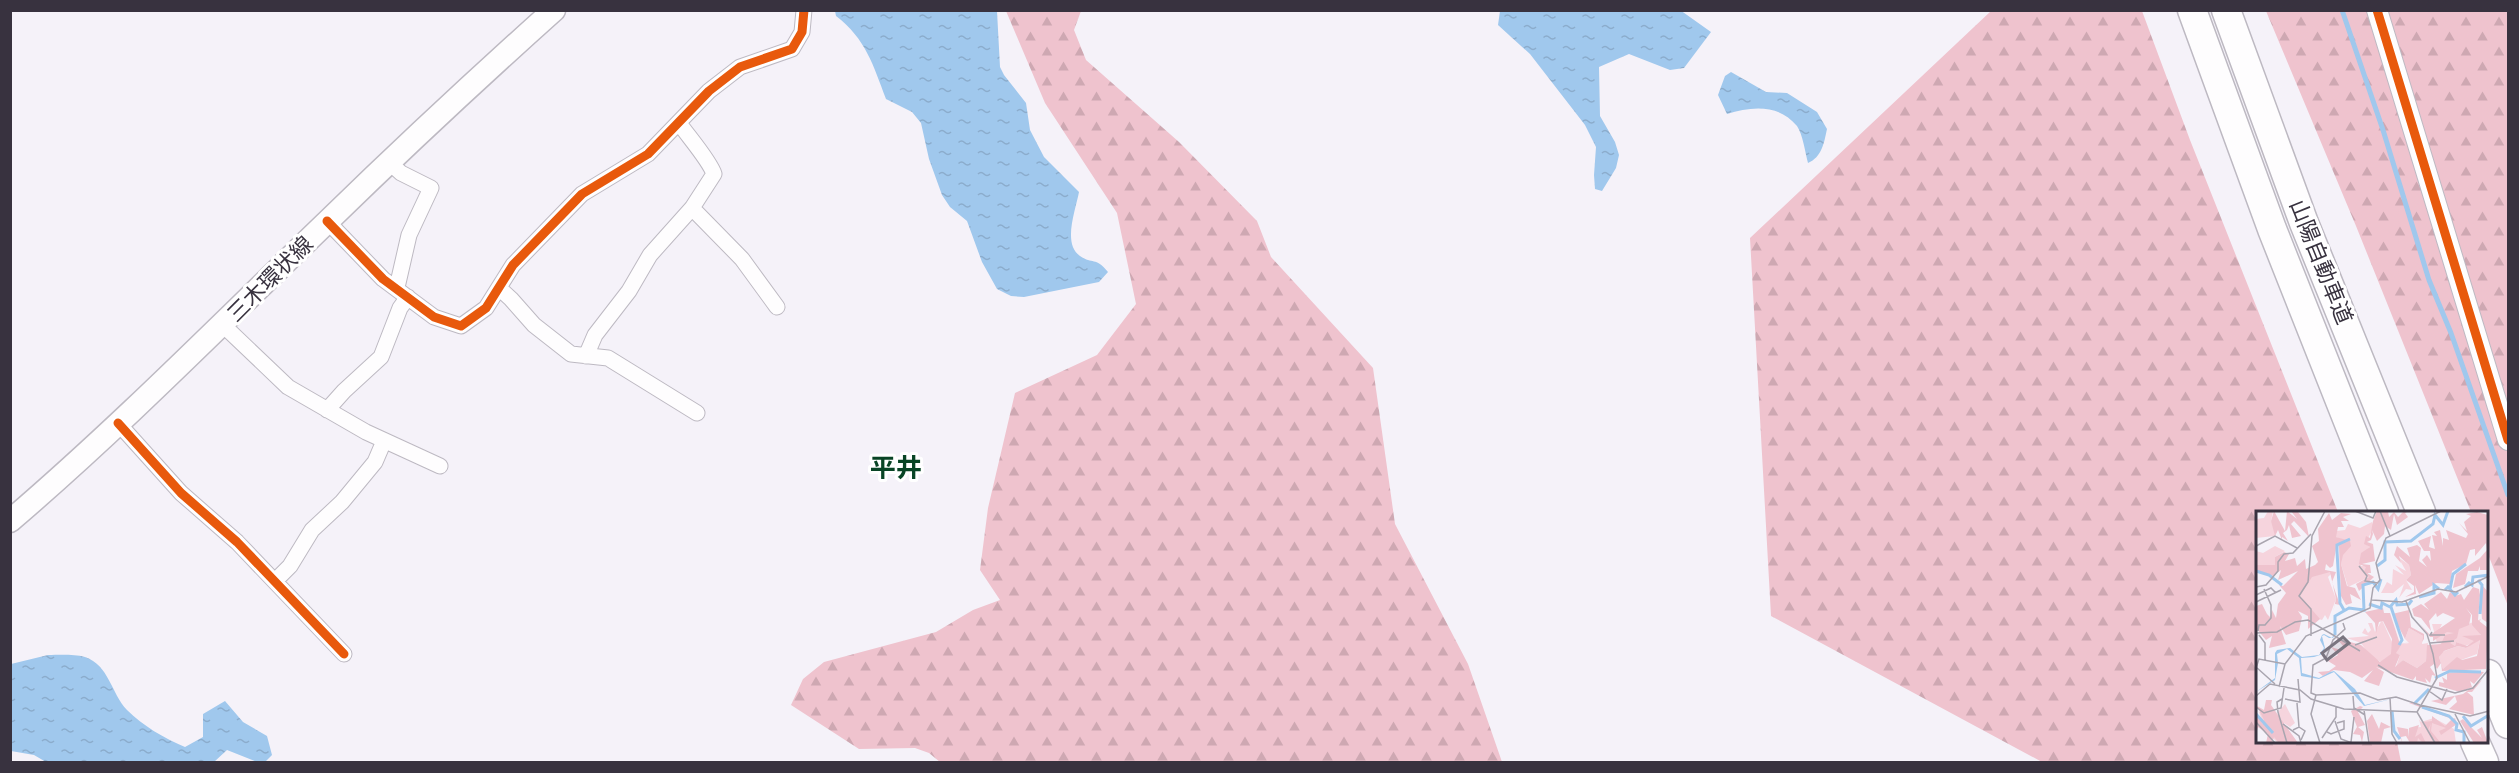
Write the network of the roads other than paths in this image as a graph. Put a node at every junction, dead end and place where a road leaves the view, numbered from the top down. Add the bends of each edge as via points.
1 (554, 10) edge
2 (804, 10) edge
3 (2192, 10) edge
4 (2226, 10) edge
5 (2377, 10) edge
6 (679, 123) junction
7 (390, 163) junction
8 (692, 208) junction
9 (327, 221) junction
10 (394, 287) junction
11 (499, 288) junction
12 (408, 297) junction
13 (777, 308) dead end
14 (223, 324) junction
15 (586, 356) junction
16 (327, 410) junction
17 (697, 413) dead end
18 (118, 423) junction
19 (2508, 440) edge
20 (384, 441) junction
21 (440, 466) dead end
22 (2384, 511) edge
23 (2421, 511) edge
24 (10, 521) edge
25 (275, 581) junction
26 (344, 654) dead end
27 (2489, 679) edge
28 (2508, 724) edge
29 (2476, 743) edge
30 (2484, 762) edge

1 - 7 main road, 三木環状線
2 - 6 street via 802,32 792,49 740,67 709,91
3 - 22 highway, 山陽自動車道 via 2272,229
4 - 23 highway, 山陽自動車道 via 2304,223
5 - 19 street
6 - 8 street via 711,164 714,174
6 - 11 street via 648,154 582,194 513,265
7 - 9 main road, 三木環状線
7 - 10 street via 430,188 409,235
8 - 13 street via 742,259
8 - 15 street via 650,255 629,291 595,335
9 - 10 street
9 - 14 main road, 三木環状線
10 - 12 street
11 - 12 street via 486,308 461,326 434,317
11 - 15 street via 534,325 571,354
12 - 16 street via 381,357
14 - 16 street via 288,387
14 - 18 main road, 三木環状線
15 - 17 street via 608,358
16 - 20 street
18 - 24 main road, 三木環状線
18 - 25 street via 181,493
20 - 21 street
20 - 25 street via 375,462 312,530 290,566
25 - 26 street
27 - 28 highway
29 - 30 highway

